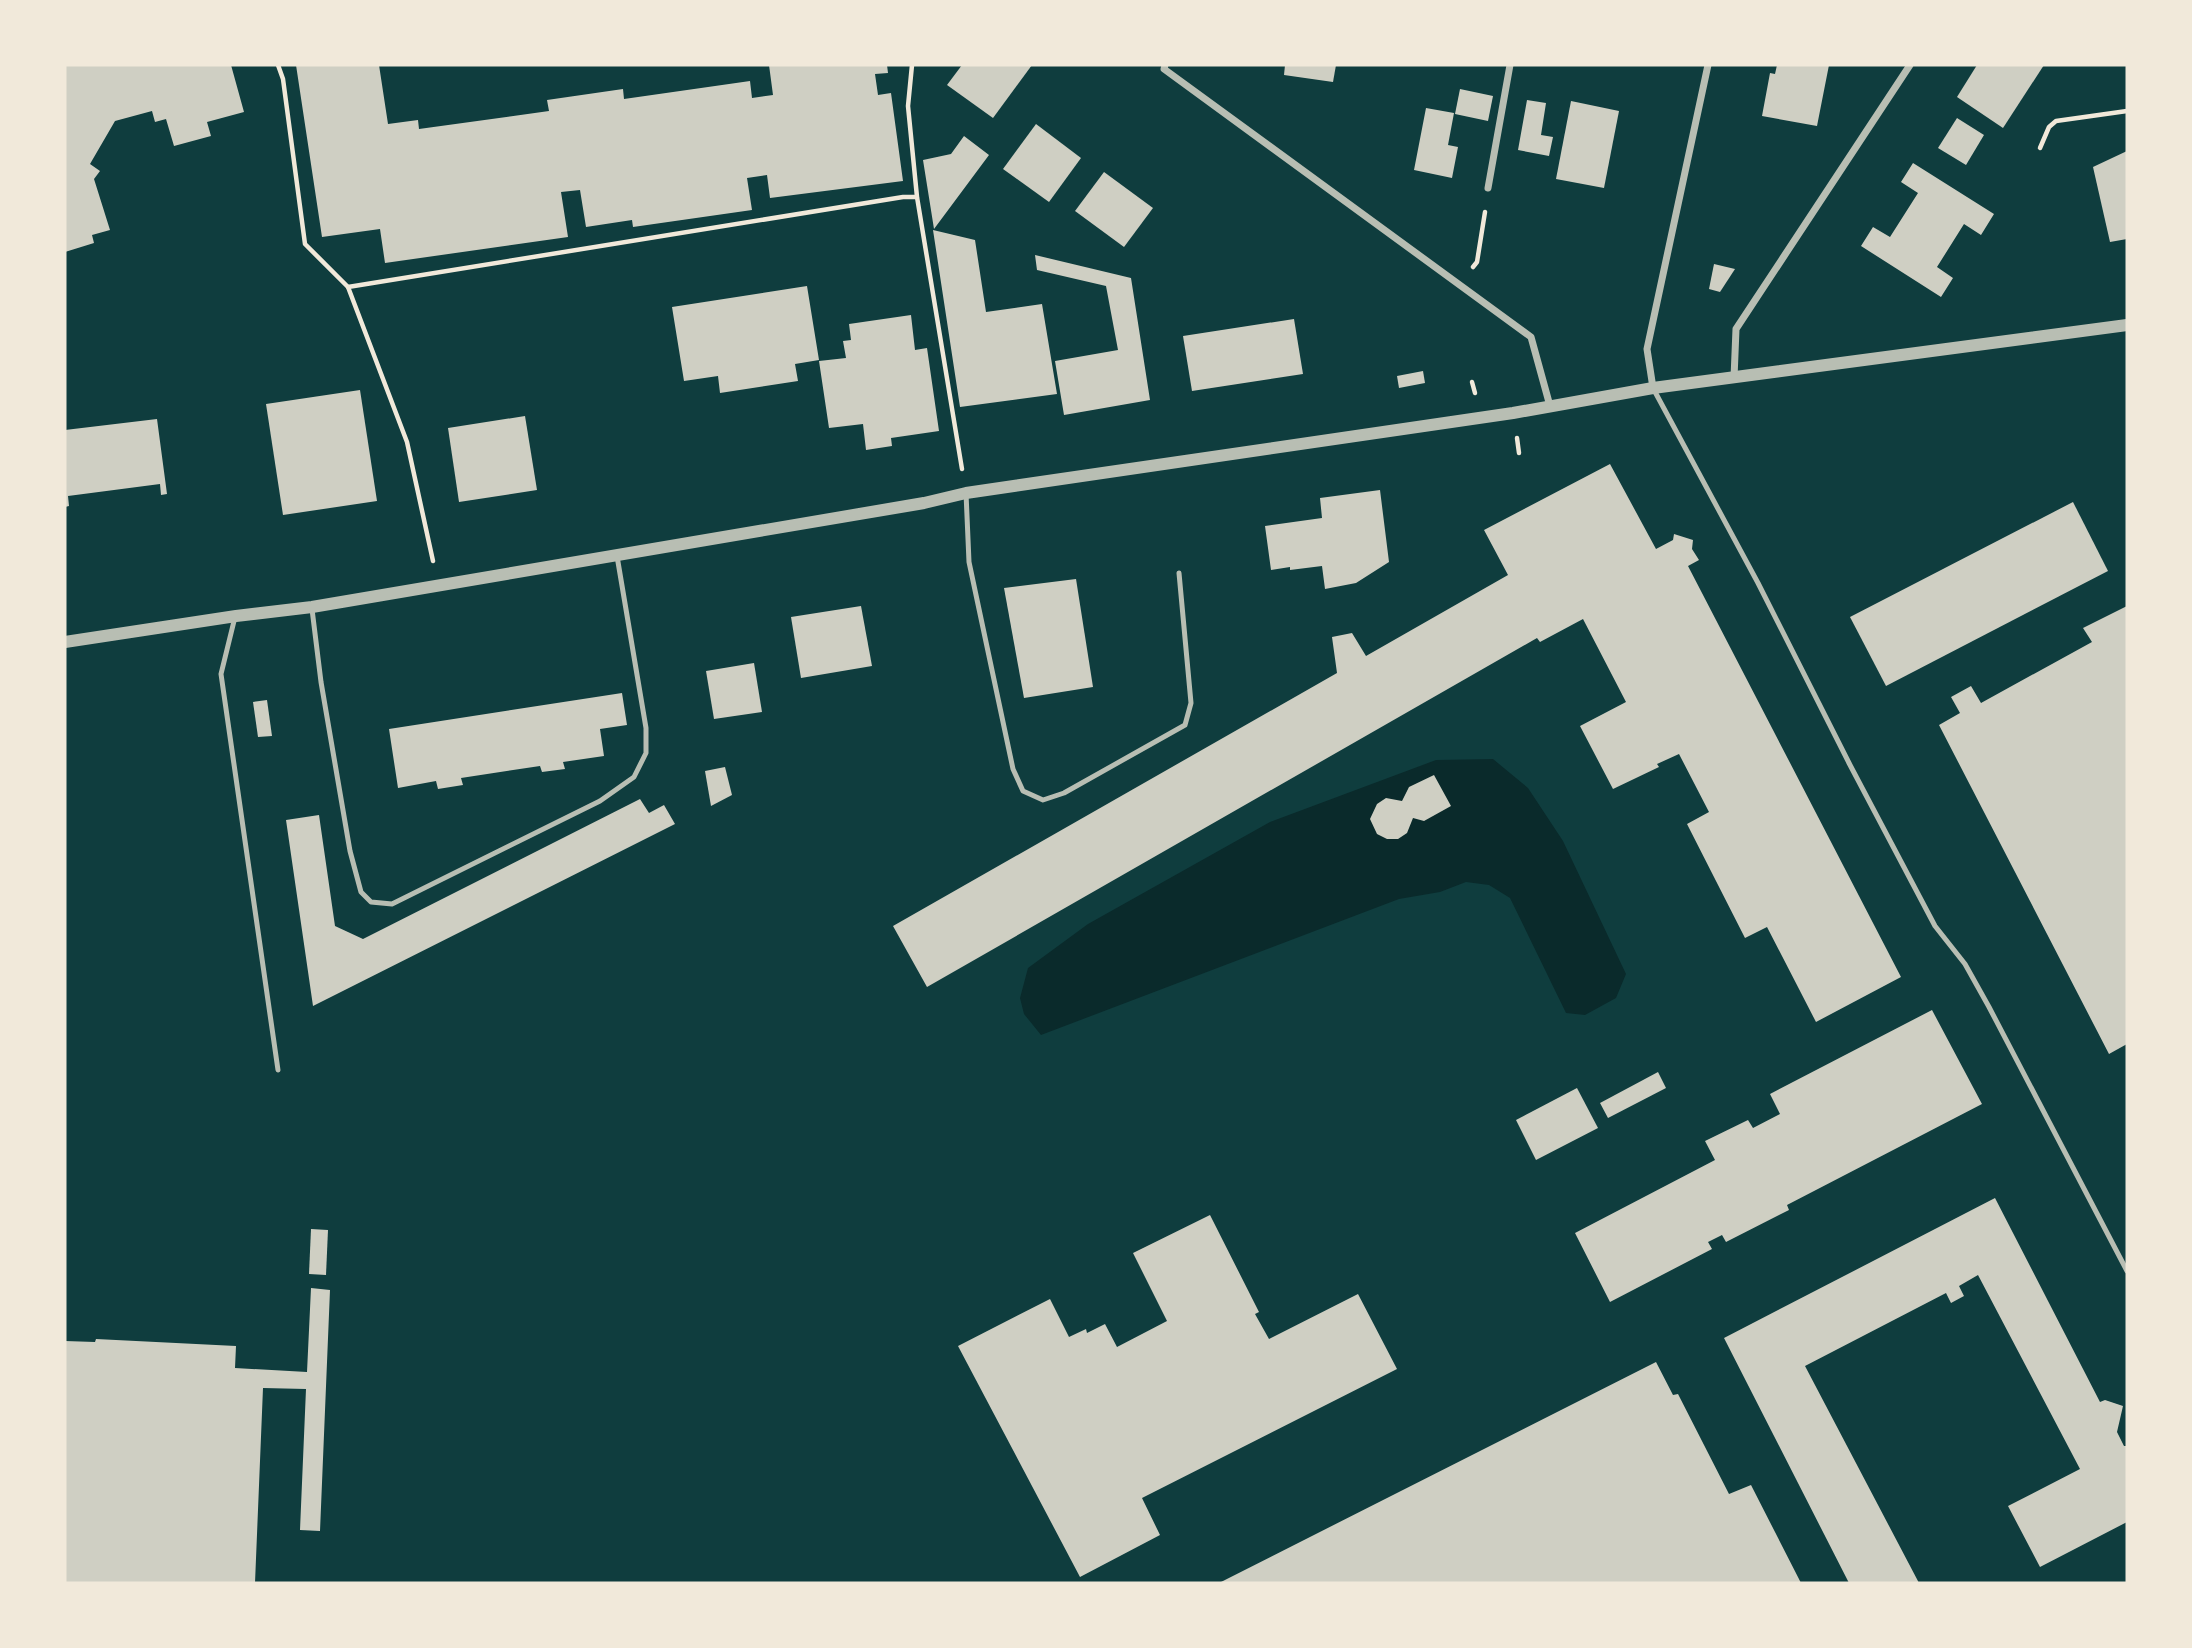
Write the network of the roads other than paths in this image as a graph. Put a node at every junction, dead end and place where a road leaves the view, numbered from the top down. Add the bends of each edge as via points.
1 (1510, 65) edge
2 (1708, 65) edge
3 (1910, 65) edge
4 (1165, 67) edge
5 (1489, 188) road end
6 (2127, 324) edge
7 (1734, 379) junction
8 (1653, 388) junction
9 (1550, 406) junction
10 (966, 493) junction
11 (617, 556) junction
12 (1179, 573) dead end
13 (312, 607) junction
14 (236, 616) junction
15 (65, 642) edge
16 (278, 1070) dead end
17 (2127, 1271) edge

1 - 5 street
2 - 8 street via 1647,349
3 - 7 street via 1736,329
4 - 9 street via 1531,337
6 - 7 street
7 - 8 street
8 - 9 street
8 - 17 lane via 1935,926 1965,964 1989,1007
9 - 10 street
10 - 11 street
10 - 12 lane via 969,562 1013,769 1024,791 1043,800 1185,725 1191,703
11 - 13 street
11 - 13 lane via 646,728 646,753 634,777 600,801 392,904 371,902 361,892 350,851
13 - 14 street
14 - 15 street
14 - 16 lane via 221,674

